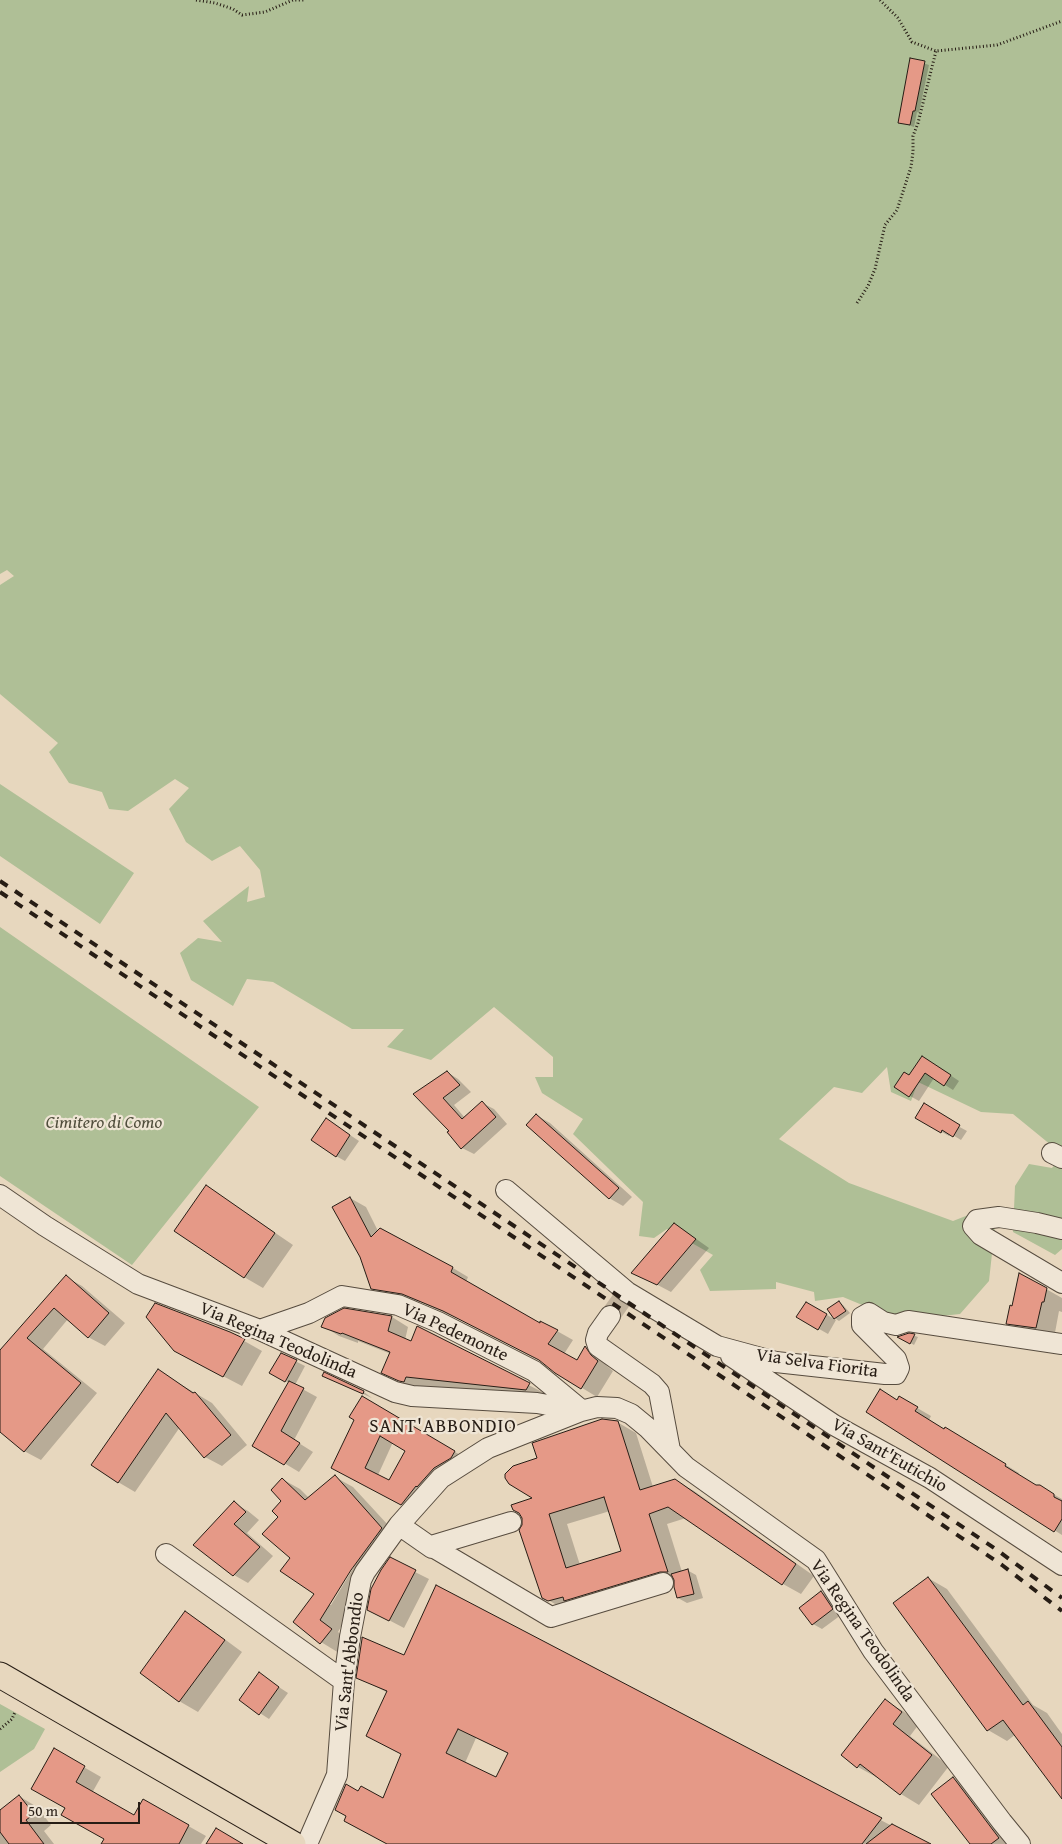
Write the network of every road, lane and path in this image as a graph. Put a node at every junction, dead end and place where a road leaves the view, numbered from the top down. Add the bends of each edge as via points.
1 (196, 0) edge
2 (304, 0) edge
3 (880, 0) edge
4 (1062, 21) edge
5 (936, 51) junction
6 (857, 303) dead end
7 (506, 1190) dead end
8 (0, 1195) edge
9 (1062, 1229) edge
10 (1062, 1282) edge
11 (605, 1323) tunnel mouth
12 (260, 1330) junction
13 (1062, 1344) edge
14 (717, 1346) junction
15 (581, 1411) junction
16 (670, 1450) junction
17 (511, 1522) dead end
18 (399, 1526) junction
19 (431, 1546) junction
20 (166, 1554) dead end
21 (1062, 1565) edge
22 (663, 1583) dead end
23 (0, 1675) edge
24 (344, 1681) junction
25 (15, 1712) dead end
26 (0, 1729) edge
27 (293, 1844) edge
28 (307, 1844) edge
29 (1020, 1844) edge

1 - 2 path via 215,3 242,15 265,12 292,0
3 - 5 path via 898,18 912,42
4 - 5 path via 997,45
5 - 6 path via 913,136 911,167 897,210 885,224 868,286
7 - 14 street, Via Selva Fiorita via 627,1292
8 - 12 street, Via Regina Teodolinda via 138,1284
9 - 10 street via 1000,1217 977,1220 973,1226 981,1235
11 - 16 street via 596,1340 598,1346 659,1392
12 - 15 street, Via Regina Teodolinda via 395,1392 412,1396 537,1403
12 - 15 street, Via Pedemonte via 310,1312 342,1296 398,1306 438,1322 534,1371
13 - 14 street, Via Selva Fiorita via 908,1321 896,1325 883,1322 869,1313 862,1318 862,1325 896,1359 896,1374 776,1362
14 - 21 street, Via Sant'Eutichio via 834,1425 930,1478
15 - 16 street, Via Regina Teodolinda via 597,1407 618,1408 631,1414
15 - 18 street, Via Sant'Abbondio via 488,1448 441,1478
16 - 29 street, Via Regina Teodolinda via 686,1467 816,1560 873,1651
17 - 19 street
18 - 19 street
18 - 24 street, Via Sant'Abbondio via 361,1580
19 - 22 street via 551,1617
20 - 24 street
23 - 27 main road
24 - 28 street, Via Sant'Abbondio via 337,1775
25 - 26 path

